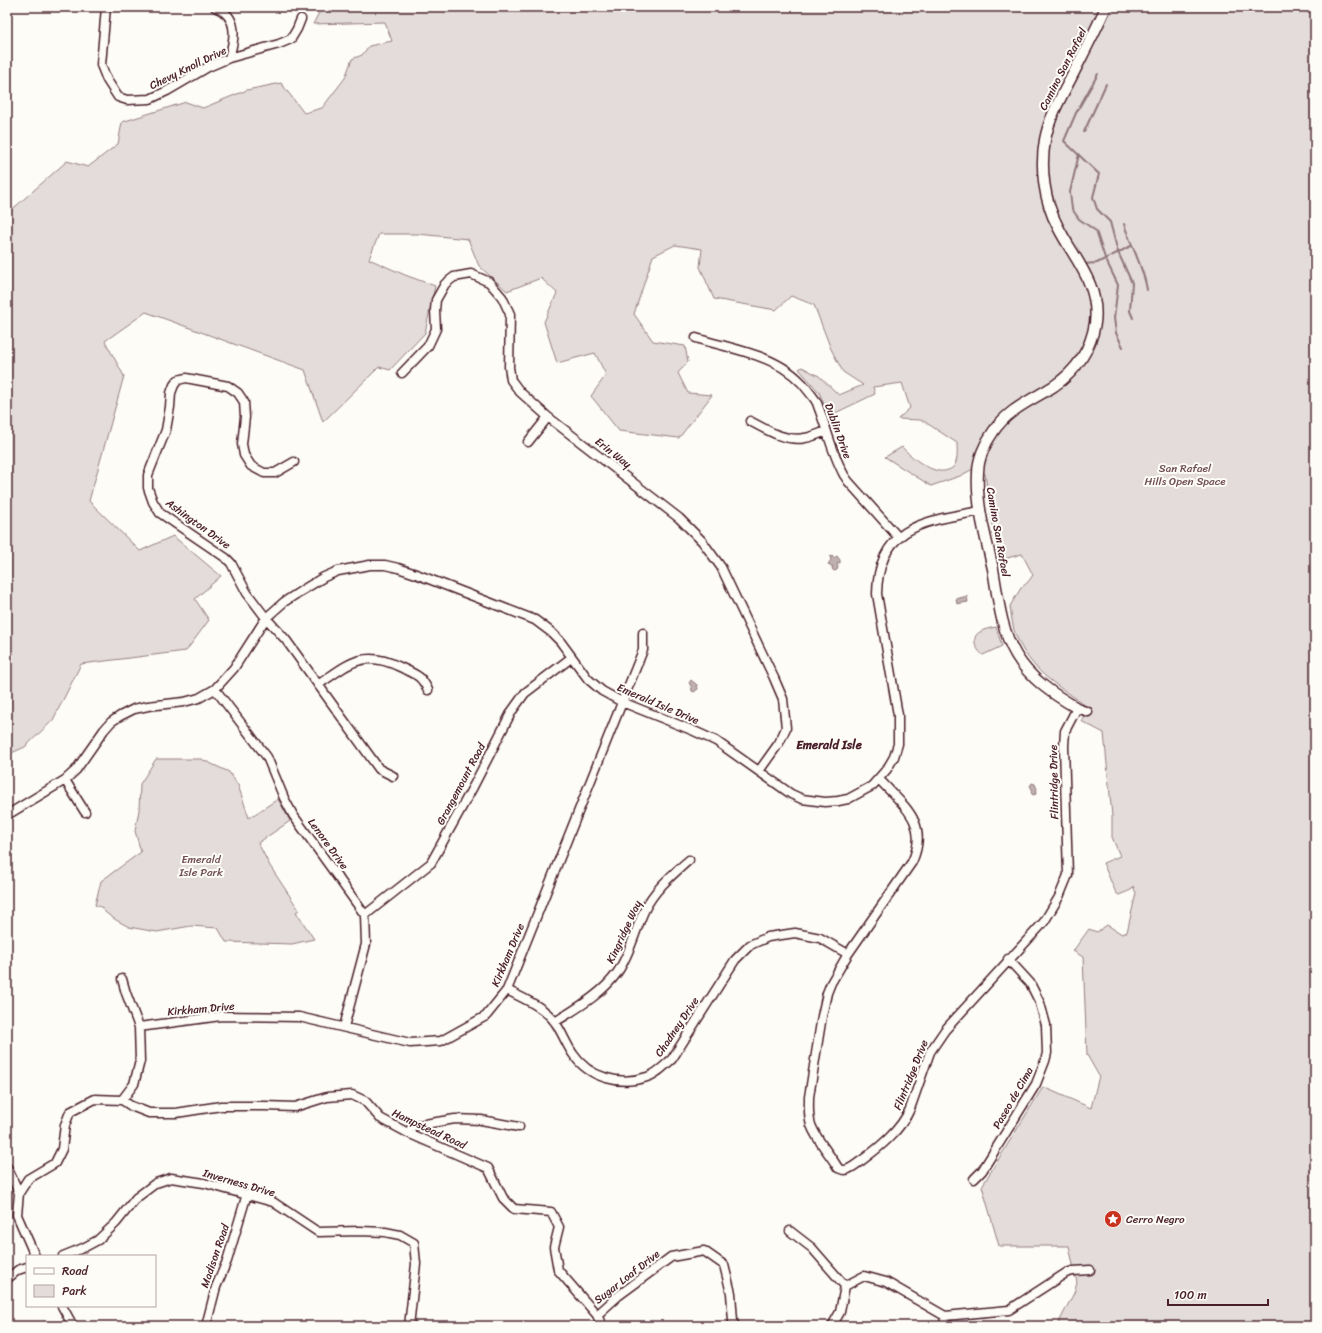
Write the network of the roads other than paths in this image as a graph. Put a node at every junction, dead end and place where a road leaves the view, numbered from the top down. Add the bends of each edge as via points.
1 (106, 7) edge
2 (215, 7) edge
3 (1106, 7) edge
4 (301, 19) dead end
5 (229, 58) junction
6 (696, 338) dead end
7 (402, 373) dead end
8 (548, 417) junction
9 (750, 421) dead end
10 (826, 431) junction
11 (528, 442) dead end
12 (294, 462) dead end
13 (981, 511) junction
14 (899, 538) junction
15 (266, 618) junction
16 (642, 633) dead end
17 (572, 658) junction
18 (318, 685) junction
19 (215, 688) junction
20 (428, 690) dead end
21 (622, 702) junction
22 (1077, 708) junction
23 (1088, 712) dead end
24 (759, 771) junction
25 (393, 776) dead end
26 (879, 779) junction
27 (65, 780) junction
28 (85, 812) dead end
29 (7, 815) edge
30 (688, 860) dead end
31 (365, 915) junction
32 (848, 954) junction
33 (1008, 959) junction
34 (122, 979) dead end
35 (507, 990) junction
36 (554, 1022) junction
37 (139, 1027) junction
38 (344, 1027) junction
39 (122, 1100) junction
40 (519, 1127) dead end
41 (408, 1133) junction
42 (7, 1167) edge
43 (974, 1179) dead end
44 (19, 1194) junction
45 (247, 1194) junction
46 (790, 1232) dead end
47 (35, 1255) edge
48 (66, 1255) edge
49 (26, 1267) edge
50 (1090, 1270) dead end
51 (7, 1278) edge
52 (845, 1286) junction
53 (63, 1307) edge
54 (597, 1315) junction
55 (945, 1316) junction
56 (74, 1326) edge
57 (206, 1326) edge
58 (409, 1326) edge
59 (602, 1326) edge
60 (735, 1326) edge
61 (832, 1326) edge
62 (944, 1326) edge

1 - 5 street, Chevy Knoll Drive via 101,65 118,97 127,100 150,99
2 - 5 street via 228,15 232,24 234,42
3 - 13 street, Camino San Rafael via 1055,108 1043,154 1044,183 1054,218 1086,274 1093,294 1095,316 1090,342 1075,368 1053,386 1010,412 993,431 983,449 978,471
4 - 5 street, Chevy Knoll Drive via 291,39
6 - 10 street, Dublin Drive via 764,357 784,367 804,384 818,404
7 - 8 street, Erin Way via 428,346 436,329 436,300 440,291 454,277 471,274 489,282 502,297 510,314 511,380 520,392
8 - 11 street
8 - 24 street, Erin Way via 679,518 702,541 720,567 782,698 786,728 779,743
9 - 10 street via 782,437 795,439
10 - 14 street, Dublin Drive via 840,470
12 - 15 street, Ashington Drive via 276,473 264,473 251,466 244,455 242,444 244,402 238,393 228,386 186,378 178,380 174,385 166,430 148,475 148,488 153,502 160,513 226,558
13 - 14 street, Emerald Isle Drive via 929,521 910,529
13 - 22 street, Camino San Rafael via 1006,635 1013,650 1022,665 1038,682
14 - 26 street, Emerald Isle Drive via 884,558 877,581 899,730 894,757
15 - 17 street, Emerald Isle Drive via 284,602 324,577 356,567 385,566 416,574 535,620 552,632
15 - 18 street, Ashington Drive via 286,640
15 - 19 street, Emerald Isle Drive via 234,668
16 - 21 street, Kirkham Drive via 643,650
17 - 21 street, Emerald Isle Drive via 594,685
17 - 31 street, Grangemount Road via 525,692 512,711 431,863
18 - 20 street via 347,665 359,660 373,659 387,661 419,678
18 - 25 street, Ashington Drive via 378,769
19 - 27 street, Emerald Isle Drive via 199,698 134,709 120,716 104,730 76,770
19 - 31 street, Lenore Drive via 267,757 293,815
21 - 24 street, Emerald Isle Drive via 716,742
21 - 35 street, Kirkham Drive
22 - 23 street, Camino San Rafael
22 - 33 street, Flintridge Drive via 1065,731 1064,746 1068,875 1044,922
24 - 26 street, Emerald Isle Drive via 802,799 825,802 848,799 872,786
26 - 32 street, Flintridge Drive via 913,816 918,846 912,862
27 - 28 street
27 - 29 street, Emerald Isle Drive
30 - 36 street, Kingridge Way via 655,892 645,909 625,960 609,983 593,998
31 - 38 street via 366,944
32 - 33 street, Flintridge Drive via 827,993 809,1097 814,1132 838,1168 842,1170 855,1165 871,1153 892,1135 908,1115 936,1041
32 - 36 street, Chadney Drive via 820,938 795,933 768,937 750,945 735,960 672,1060 647,1077 627,1081 607,1079 594,1073 573,1055
33 - 43 street, Paseo de Cima via 1030,983 1040,1003 1046,1025 1047,1053 1036,1084 982,1171
34 - 37 street
35 - 36 street, Chadney Drive via 538,1006
35 - 38 street, Kirkham Drive via 486,1016 441,1042 410,1043
37 - 38 street, Kirkham Drive via 221,1016 298,1017
37 - 39 street via 140,1061 134,1084
39 - 41 street, Hampstead Road via 149,1112 176,1113 221,1106 295,1107 327,1097 352,1095 365,1101 380,1118
39 - 44 street, Hampstead Road via 95,1099 70,1112 64,1125 62,1149 55,1163 28,1179
40 - 41 street via 481,1120 455,1119 413,1126
41 - 54 street, Hampstead Road via 488,1168 503,1198 514,1209 551,1212 559,1227 554,1248 558,1270
42 - 44 street
44 - 47 street via 17,1215
45 - 48 street, Inverness Drive via 171,1178 156,1183 136,1198 98,1240
45 - 57 street, Madison Road via 227,1261 216,1287
45 - 58 street, Inverness Drive via 272,1202 318,1232 385,1232 400,1235 414,1243 416,1264
46 - 52 street via 812,1248
49 - 51 street
50 - 55 street via 1066,1273 1009,1310
52 - 55 street via 864,1276 886,1282
52 - 61 street via 840,1312
53 - 56 street
54 - 59 street, Hampstead Road
54 - 60 street, Sugar Loaf Drive via 671,1257 704,1251 724,1265
55 - 62 street

